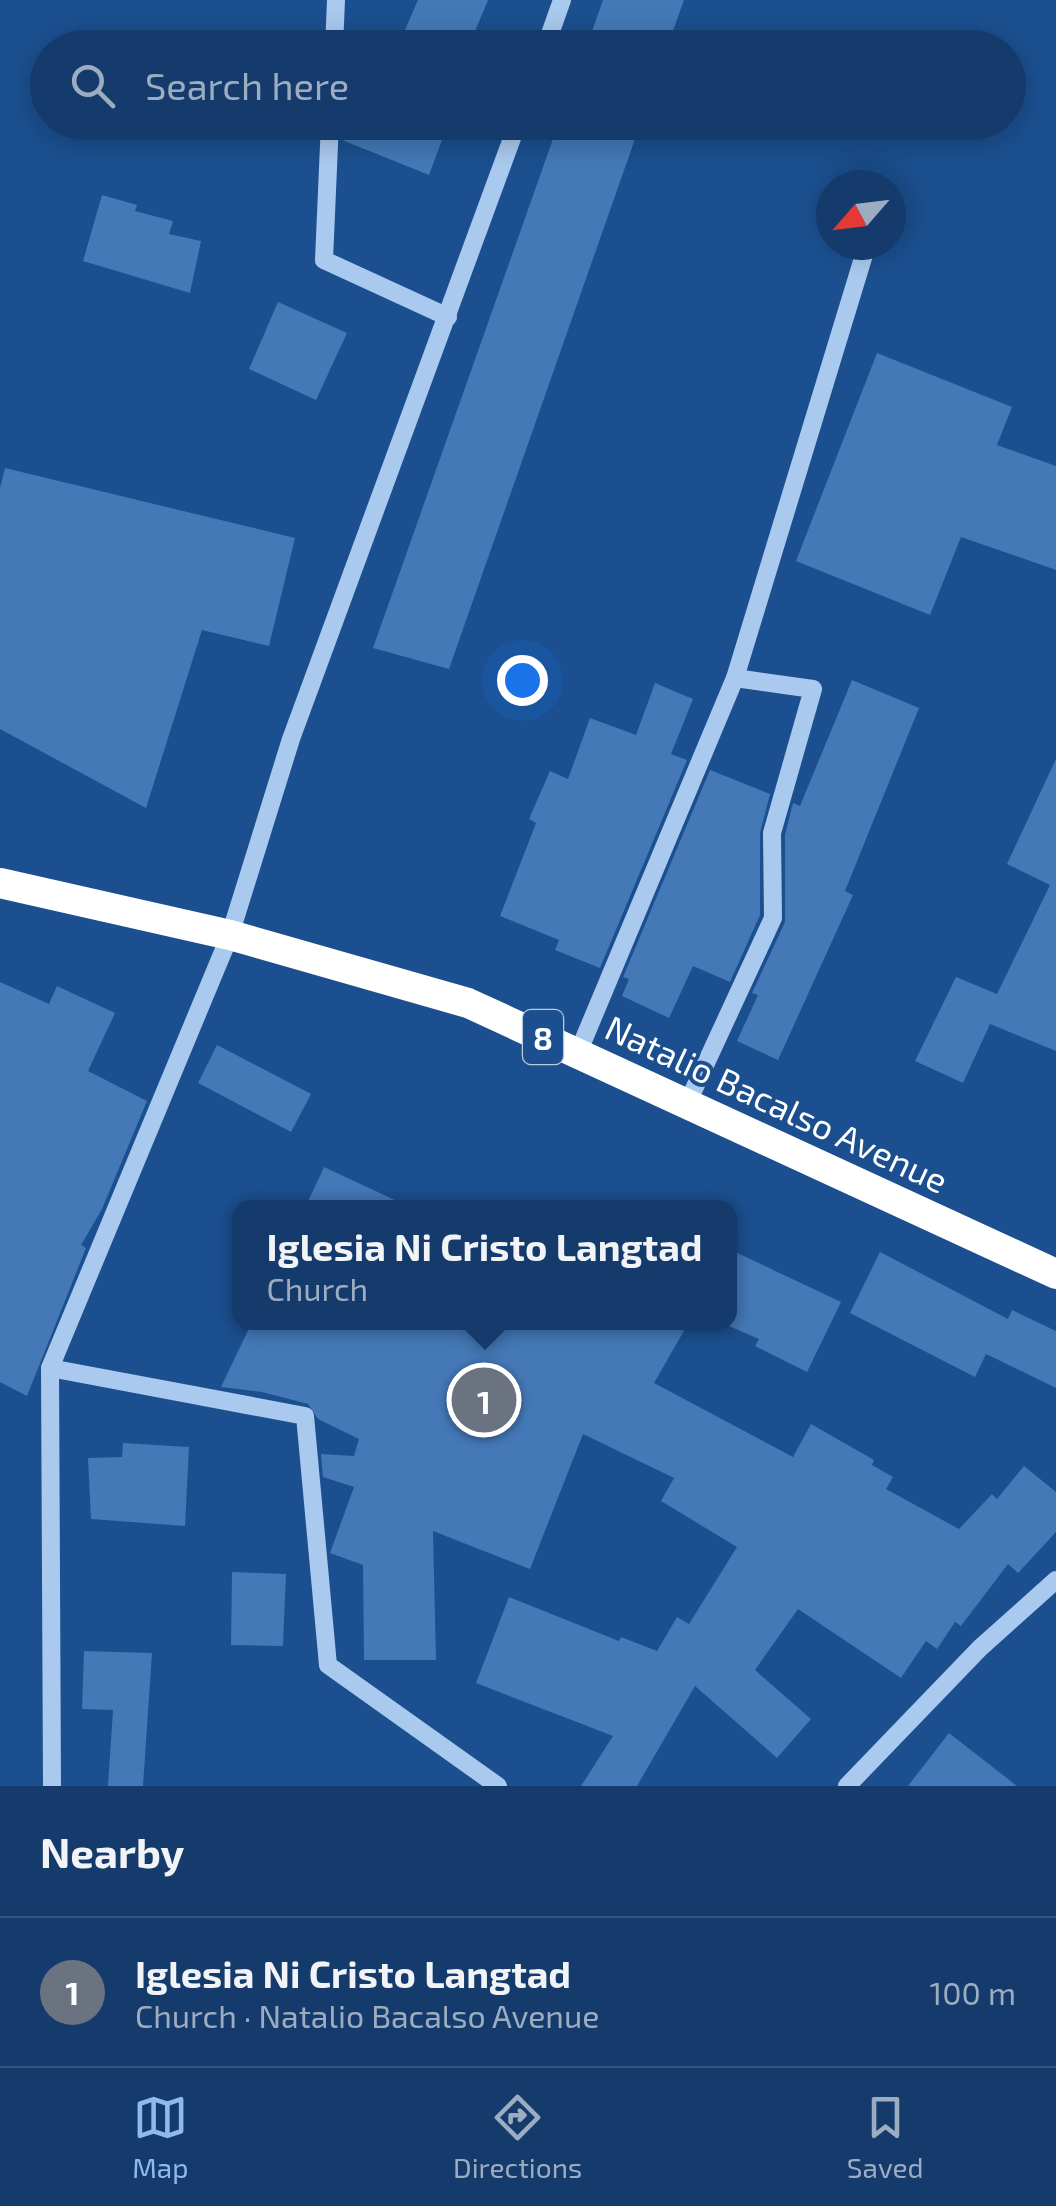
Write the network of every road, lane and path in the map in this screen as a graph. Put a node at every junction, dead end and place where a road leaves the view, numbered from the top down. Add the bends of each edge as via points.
1 (336, 0) edge
2 (562, 0) edge
3 (335, 30) edge
4 (551, 30) edge
5 (329, 140) edge
6 (512, 140) edge
7 (862, 260) edge
8 (448, 317) junction
9 (735, 678) junction
10 (0, 883) edge
11 (230, 935) junction
12 (578, 1053) junction
13 (688, 1102) junction
14 (1056, 1274) edge
15 (50, 1368) junction
16 (1056, 1580) edge
17 (52, 1786) edge
18 (498, 1786) edge
19 (847, 1786) edge

1 - 3 street
2 - 4 street
5 - 8 street via 324,260
6 - 8 street
7 - 9 street
8 - 11 street via 292,739
9 - 12 street
9 - 13 street via 813,689 772,833 773,918
10 - 11 highway, Natalio Bacalso Avenue / 8
11 - 12 highway, Natalio Bacalso Avenue / 8 via 468,1003
11 - 15 street
12 - 13 highway, Natalio Bacalso Avenue / 8
13 - 14 highway, Natalio Bacalso Avenue / 8
15 - 17 street
15 - 18 street via 305,1416 328,1665
16 - 19 street

